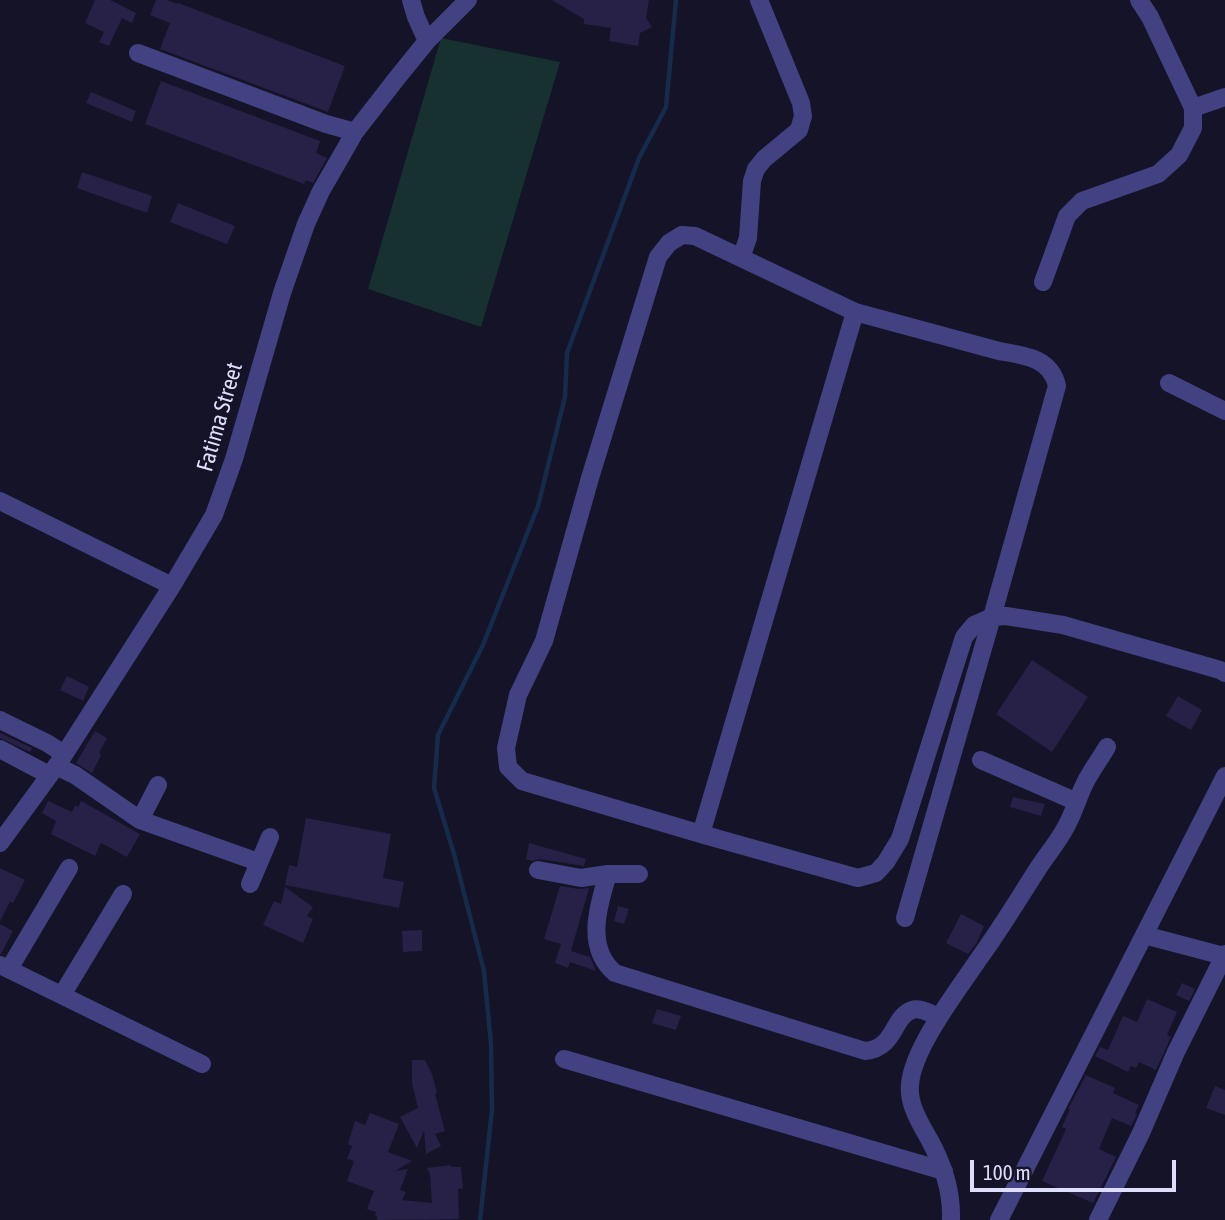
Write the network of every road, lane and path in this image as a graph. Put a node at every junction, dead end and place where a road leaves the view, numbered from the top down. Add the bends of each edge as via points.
1 (411, 0) edge
2 (468, 0) edge
3 (760, 0) edge
4 (1139, 0) edge
5 (427, 41) junction
6 (138, 53) dead end
7 (1225, 97) edge
8 (1193, 108) junction
9 (355, 132) junction
10 (741, 258) junction
11 (1043, 282) dead end
12 (855, 312) junction
13 (1169, 383) dead end
14 (1225, 411) edge
15 (0, 501) edge
16 (172, 586) junction
17 (992, 617) junction
18 (1225, 673) edge
19 (0, 720) edge
20 (1107, 747) dead end
21 (0, 749) edge
22 (981, 760) dead end
23 (56, 765) junction
24 (1225, 776) edge
25 (158, 785) dead end
26 (1077, 803) junction
27 (140, 820) junction
28 (701, 834) junction
29 (270, 838) dead end
30 (0, 843) edge
31 (258, 862) junction
32 (69, 868) dead end
33 (538, 870) dead end
34 (608, 874) junction
35 (639, 874) dead end
36 (250, 884) dead end
37 (123, 894) dead end
38 (905, 918) dead end
39 (1144, 934) junction
40 (1224, 955) edge
41 (4, 967) edge
42 (62, 995) junction
43 (939, 1017) junction
44 (564, 1059) dead end
45 (202, 1063) dead end
46 (944, 1171) junction
47 (951, 1220) edge
48 (999, 1220) edge
49 (1098, 1220) edge

1 - 5 street
2 - 5 street, Fatima Street
3 - 10 street via 803,116 799,130 756,169 748,238
4 - 8 street
5 - 9 street, Fatima Street
6 - 9 street
7 - 8 street
8 - 11 street via 1193,128 1179,155 1158,174 1082,201 1067,216
9 - 16 street, Fatima Street via 306,224 214,515
10 - 12 street
10 - 28 street via 695,236 682,235 658,257 544,640 518,695 506,748 508,767 522,782
12 - 17 street via 1021,355 1040,362 1055,376
12 - 28 street
13 - 14 street
15 - 16 street
16 - 23 street, Fatima Street
17 - 18 street via 1063,625
17 - 28 street via 974,625 964,637 900,839 876,873 858,878
17 - 38 street
19 - 23 street via 47,743
20 - 26 street
21 - 23 street
22 - 26 street
23 - 27 street
23 - 30 street, Fatima Street
24 - 39 street
25 - 27 street
26 - 43 street via 1063,832
27 - 31 street
29 - 31 street
31 - 36 street
32 - 41 street
33 - 34 street via 581,878
34 - 35 street
34 - 43 street via 596,931 602,957 615,974 865,1051 883,1045 912,1010
37 - 42 street
39 - 40 street
39 - 48 street
40 - 49 street
41 - 42 street
42 - 45 street
43 - 46 street via 909,1087 920,1124
44 - 46 street
46 - 47 street

